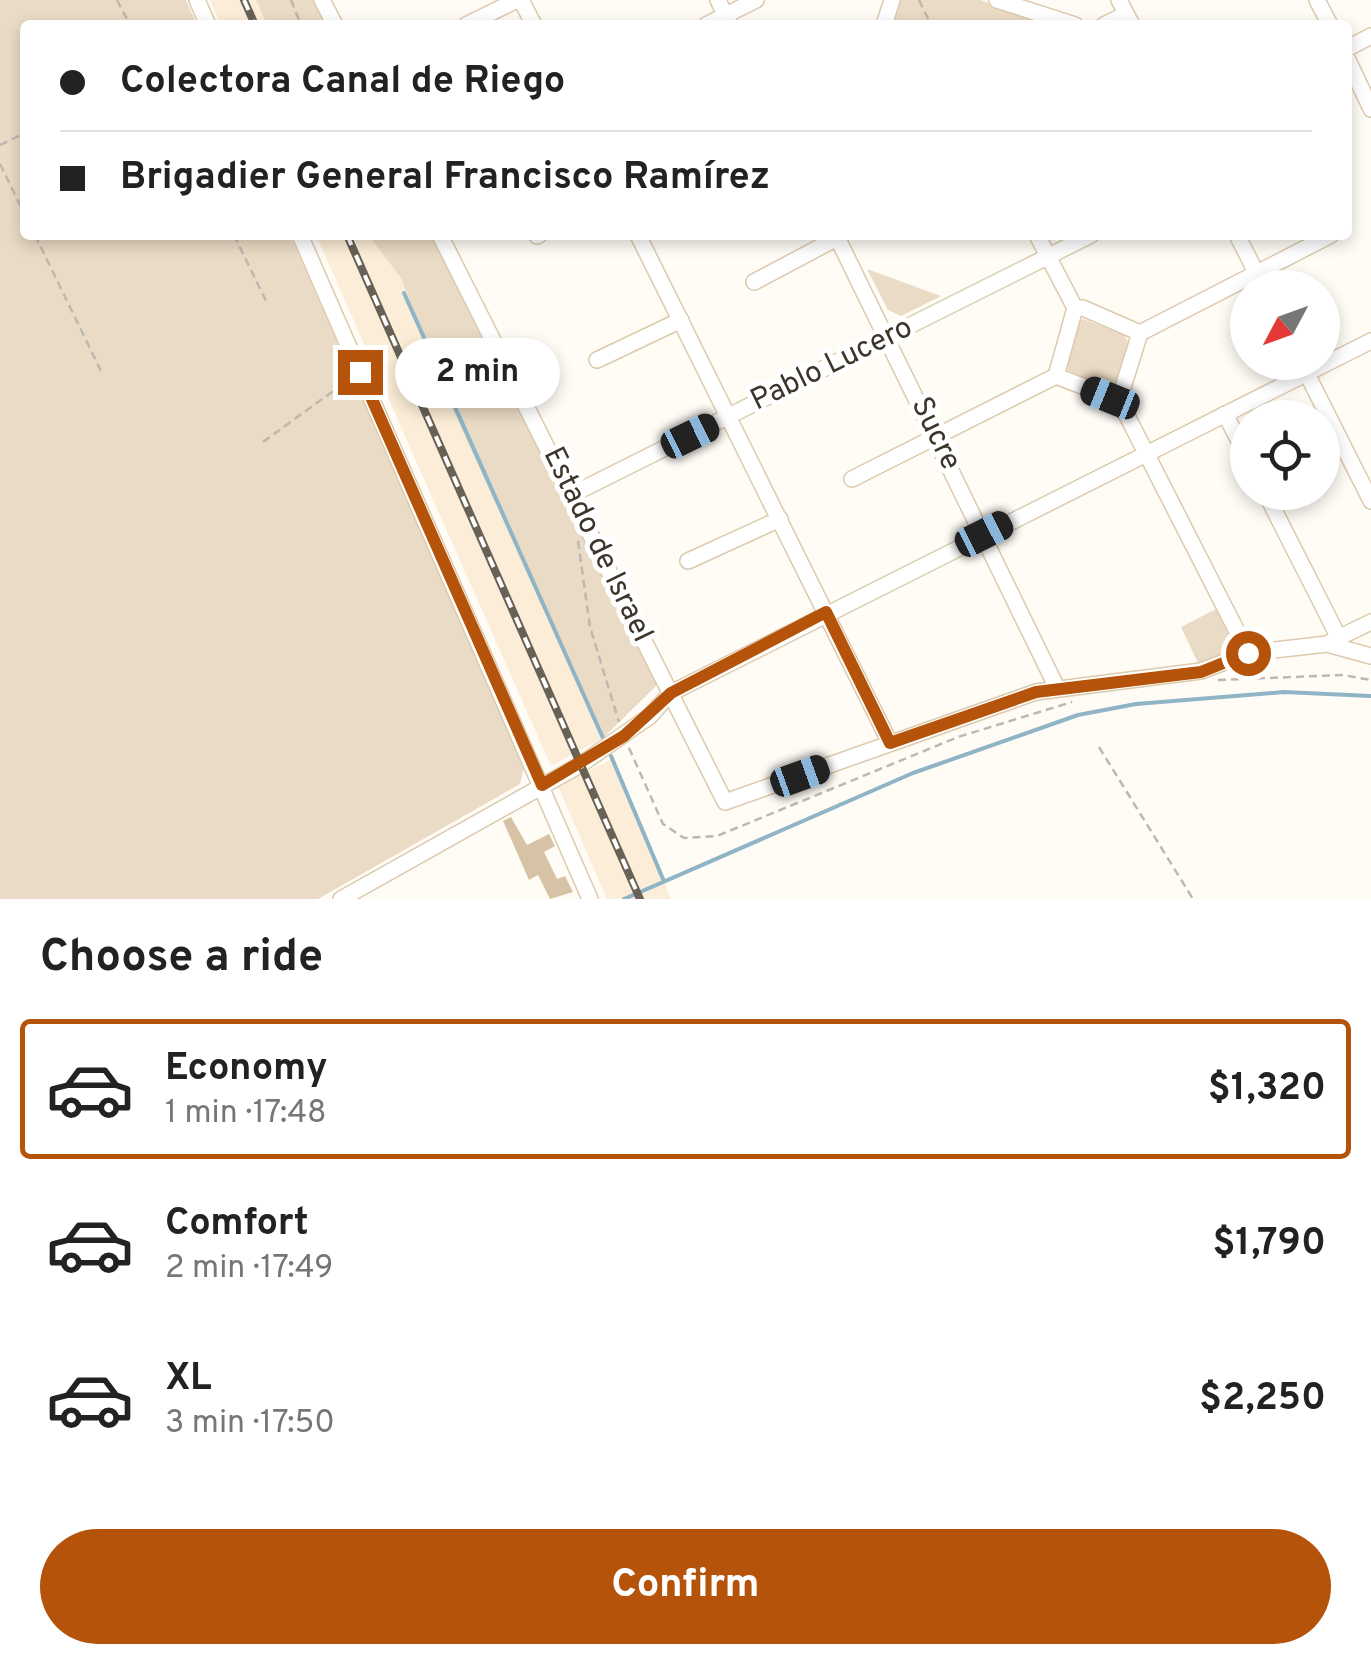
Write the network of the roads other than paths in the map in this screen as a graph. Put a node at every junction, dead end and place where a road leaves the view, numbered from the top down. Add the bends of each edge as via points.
1 (519, 0) edge
2 (756, 0) edge
3 (997, 0) edge
4 (724, 13) edge
5 (477, 20) edge
6 (1059, 20) edge
7 (1352, 68) edge
8 (1368, 102) edge
9 (302, 240) edge
10 (443, 240) edge
11 (640, 240) edge
12 (829, 240) edge
13 (838, 240) edge
14 (1040, 240) edge
15 (1082, 240) edge
16 (1240, 240) edge
17 (1324, 240) edge
18 (1049, 257) junction
19 (1254, 270) edge
20 (1277, 270) edge
21 (754, 282) dead end
22 (1230, 294) edge
23 (1075, 308) junction
24 (680, 320) junction
25 (1140, 333) junction
26 (887, 338) junction
27 (1371, 341) edge
28 (1340, 353) edge
29 (597, 360) dead end
30 (1056, 376) junction
31 (1283, 380) edge
32 (1310, 380) edge
33 (1119, 400) junction
34 (1225, 414) junction
35 (730, 416) junction
36 (1230, 424) edge
37 (936, 438) junction
38 (1146, 453) junction
39 (852, 479) dead end
40 (572, 494) junction
41 (1371, 501) edge
42 (1273, 510) edge
43 (780, 518) junction
44 (984, 534) junction
45 (688, 561) dead end
46 (826, 612) junction
47 (1371, 622) edge
48 (1333, 641) junction
49 (1248, 653) junction
50 (1371, 656) edge
51 (1057, 688) junction
52 (671, 693) junction
53 (890, 743) junction
54 (542, 785) junction
55 (341, 899) edge
56 (589, 899) edge

1 - 5 street
2 - 4 street
3 - 6 street
7 - 8 street
9 - 54 street
10 - 40 street, Estado de Israel
11 - 24 street
12 - 21 street
13 - 26 street, Sucre
14 - 18 street
15 - 18 street, Pablo Lucero
16 - 19 street
17 - 20 street
18 - 23 street
18 - 26 street, Pablo Lucero
22 - 25 street
23 - 25 street
23 - 30 street
24 - 29 street
24 - 35 street
25 - 33 street
26 - 35 street, Pablo Lucero
26 - 37 street, Sucre
27 - 28 street
30 - 33 street
30 - 37 street
31 - 34 street
32 - 41 street
33 - 38 street
34 - 36 street
34 - 38 street
35 - 40 street, Pablo Lucero
35 - 43 street
37 - 39 street
37 - 44 street, Sucre
38 - 44 street
38 - 49 street
40 - 52 street, Estado de Israel
42 - 48 street
43 - 45 street
43 - 46 street
44 - 46 street
44 - 51 street, Sucre
46 - 52 street
46 - 53 street
47 - 48 street
48 - 49 street
48 - 50 street
49 - 51 street via 1201,672
51 - 53 street
52 - 53 street, Estado de Israel via 725,802
52 - 54 street via 624,736
54 - 55 street
54 - 56 street

